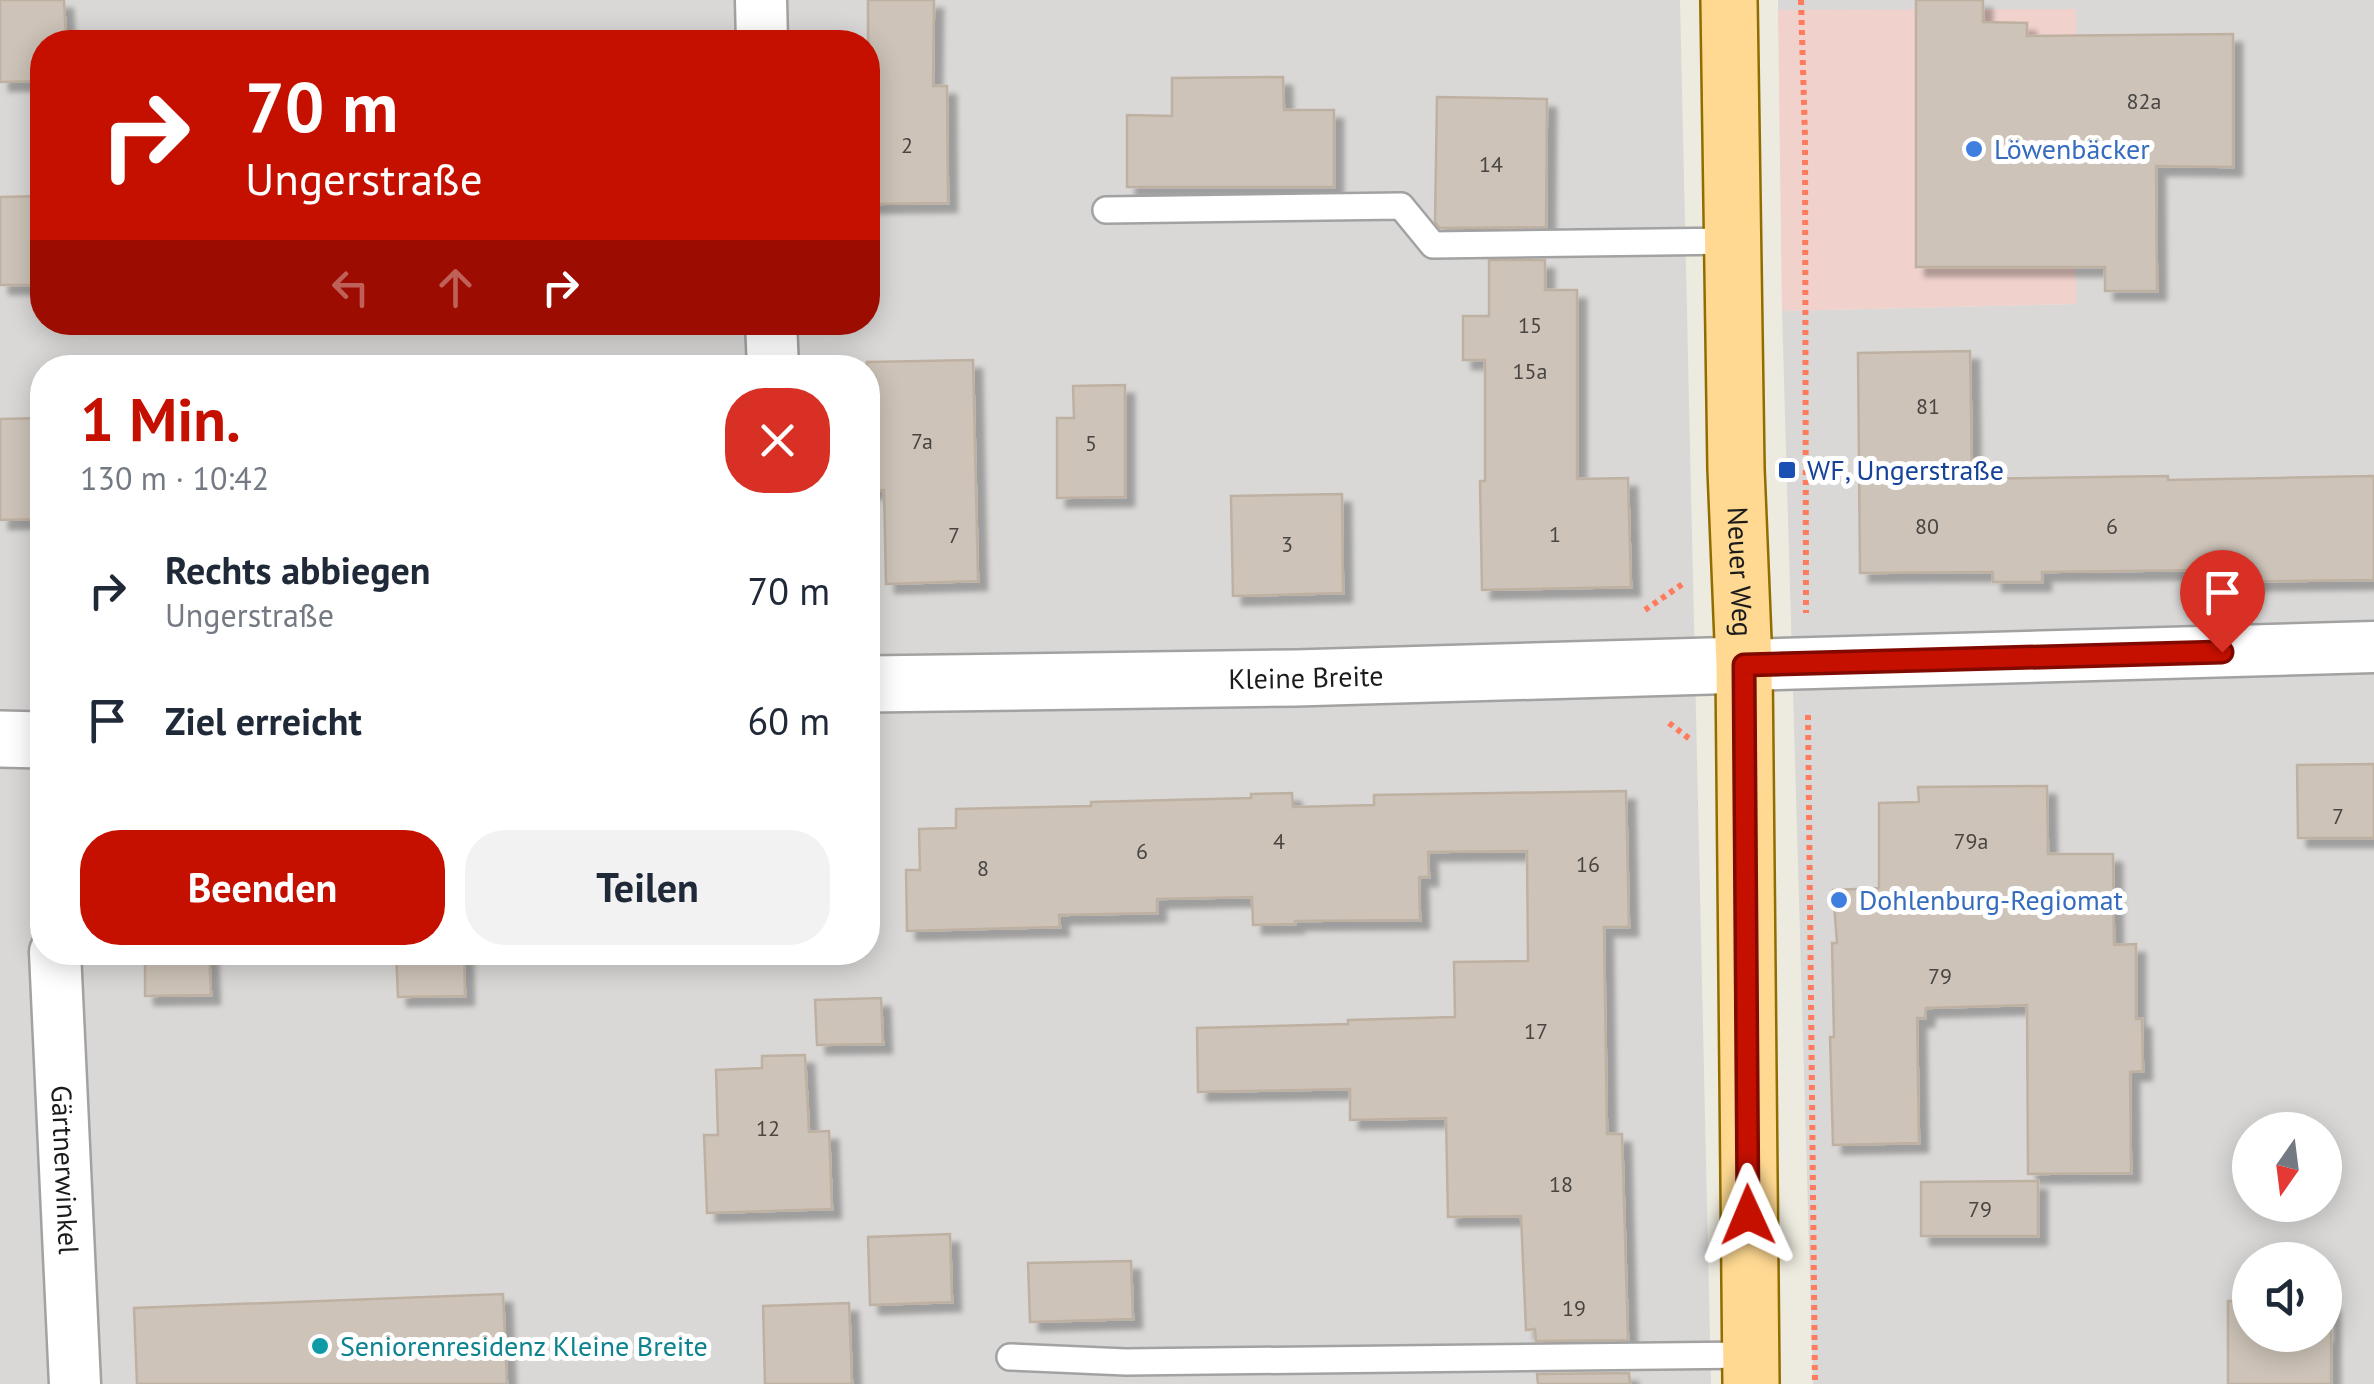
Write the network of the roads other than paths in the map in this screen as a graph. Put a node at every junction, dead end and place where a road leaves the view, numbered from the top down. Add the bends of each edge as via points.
1 (761, 0) edge
2 (1730, 0) edge
3 (762, 30) edge
4 (1106, 210) dead end
5 (1733, 241) junction
6 (2374, 647) edge
7 (1744, 665) junction
8 (880, 684) edge
9 (0, 739) edge
10 (30, 740) edge
11 (56, 965) edge
12 (1010, 1357) dead end
13 (1750, 1370) edge
14 (75, 1384) edge

1 - 3 street
2 - 5 main road, Neuer Weg
4 - 5 lane via 1401,206 1433,245
5 - 7 main road, Neuer Weg
6 - 7 street
7 - 8 street, Kleine Breite
7 - 13 main road, Neuer Weg
9 - 10 street
11 - 14 street, Gärtnerwinkel
12 - 13 lane

